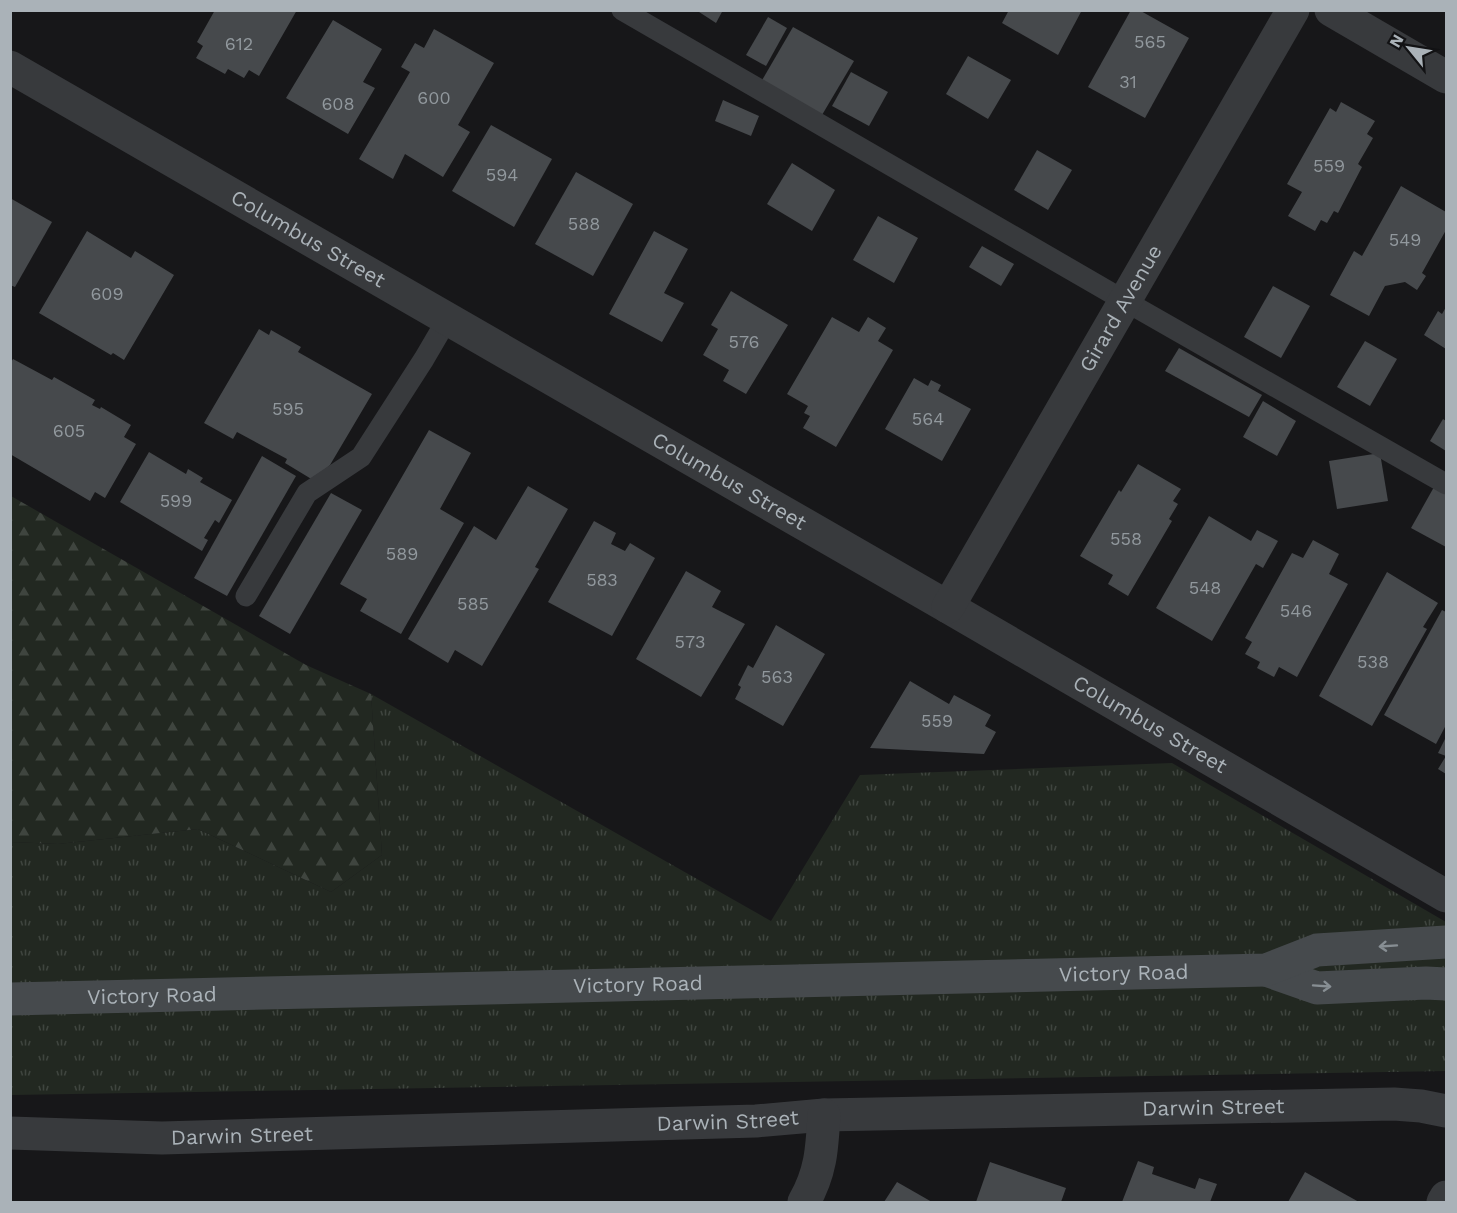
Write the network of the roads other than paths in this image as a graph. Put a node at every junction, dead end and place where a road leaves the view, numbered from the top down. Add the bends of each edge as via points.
1 (622, 10) edge
2 (1293, 10) edge
3 (1331, 10) edge
4 (10, 67) edge
5 (1446, 77) edge
6 (1125, 302) junction
7 (448, 318) junction
8 (1446, 484) edge
9 (246, 596) dead end
10 (948, 607) junction
11 (1446, 896) edge
12 (1446, 942) edge
13 (1266, 970) junction
14 (1446, 984) edge
15 (10, 999) edge
16 (1446, 1111) edge
17 (825, 1115) junction
18 (10, 1133) edge
19 (1446, 1197) edge
20 (804, 1203) edge
21 (1443, 1203) edge

1 - 6 lane
2 - 6 street, Girard Avenue
3 - 5 street
4 - 7 street, Columbus Street
6 - 8 lane
6 - 10 street, Girard Avenue
7 - 9 lane via 361,457 307,493
7 - 10 street, Columbus Street
10 - 11 street, Columbus Street
12 -> 13 main road, Victory Road via 1317,950
13 -> 14 main road, Victory Road via 1317,988
13 - 15 main road, Victory Road
16 - 17 street, Darwin Street via 1394,1104
17 - 18 street, Darwin Street via 756,1121 162,1138
17 - 20 street via 819,1169
19 - 21 street

